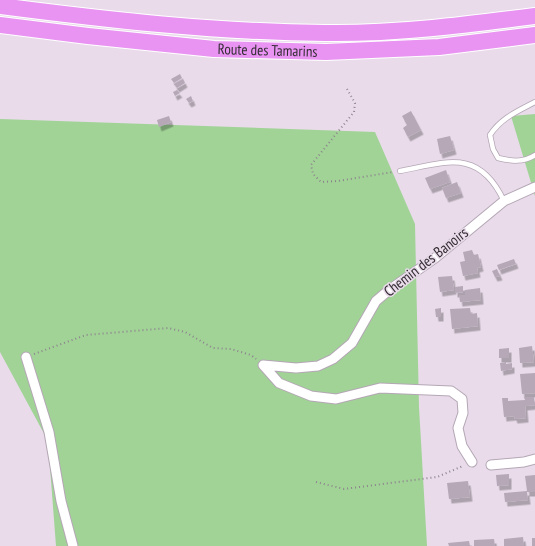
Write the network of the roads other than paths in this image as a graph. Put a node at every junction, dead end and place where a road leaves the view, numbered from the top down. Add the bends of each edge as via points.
1 (0, 6) edge
2 (535, 16) edge
3 (0, 25) edge
4 (535, 35) edge
5 (535, 102) edge
6 (535, 155) edge
7 (400, 171) road end
8 (535, 188) edge
9 (504, 201) junction
10 (26, 357) road end
11 (535, 459) edge
12 (472, 462) road end
13 (491, 465) dead end
14 (73, 546) edge

1 - 2 highway, Route des Tamarins via 218,30 326,33 438,29
3 - 4 highway, Route des Tamarins via 214,49 326,52 439,47
5 - 6 lane via 509,115 490,135 498,158 519,161
7 - 9 lane via 453,161 465,163 483,170 497,185
8 - 9 street, Chemin des Banoirs
9 - 12 street, Chemin des Banoirs via 435,258 376,301 352,343 333,359 318,366 296,368 263,365 279,383 311,396 336,399 380,388 451,391 462,399 463,413 458,428 462,446
10 - 14 street via 49,432 61,501
11 - 13 street

